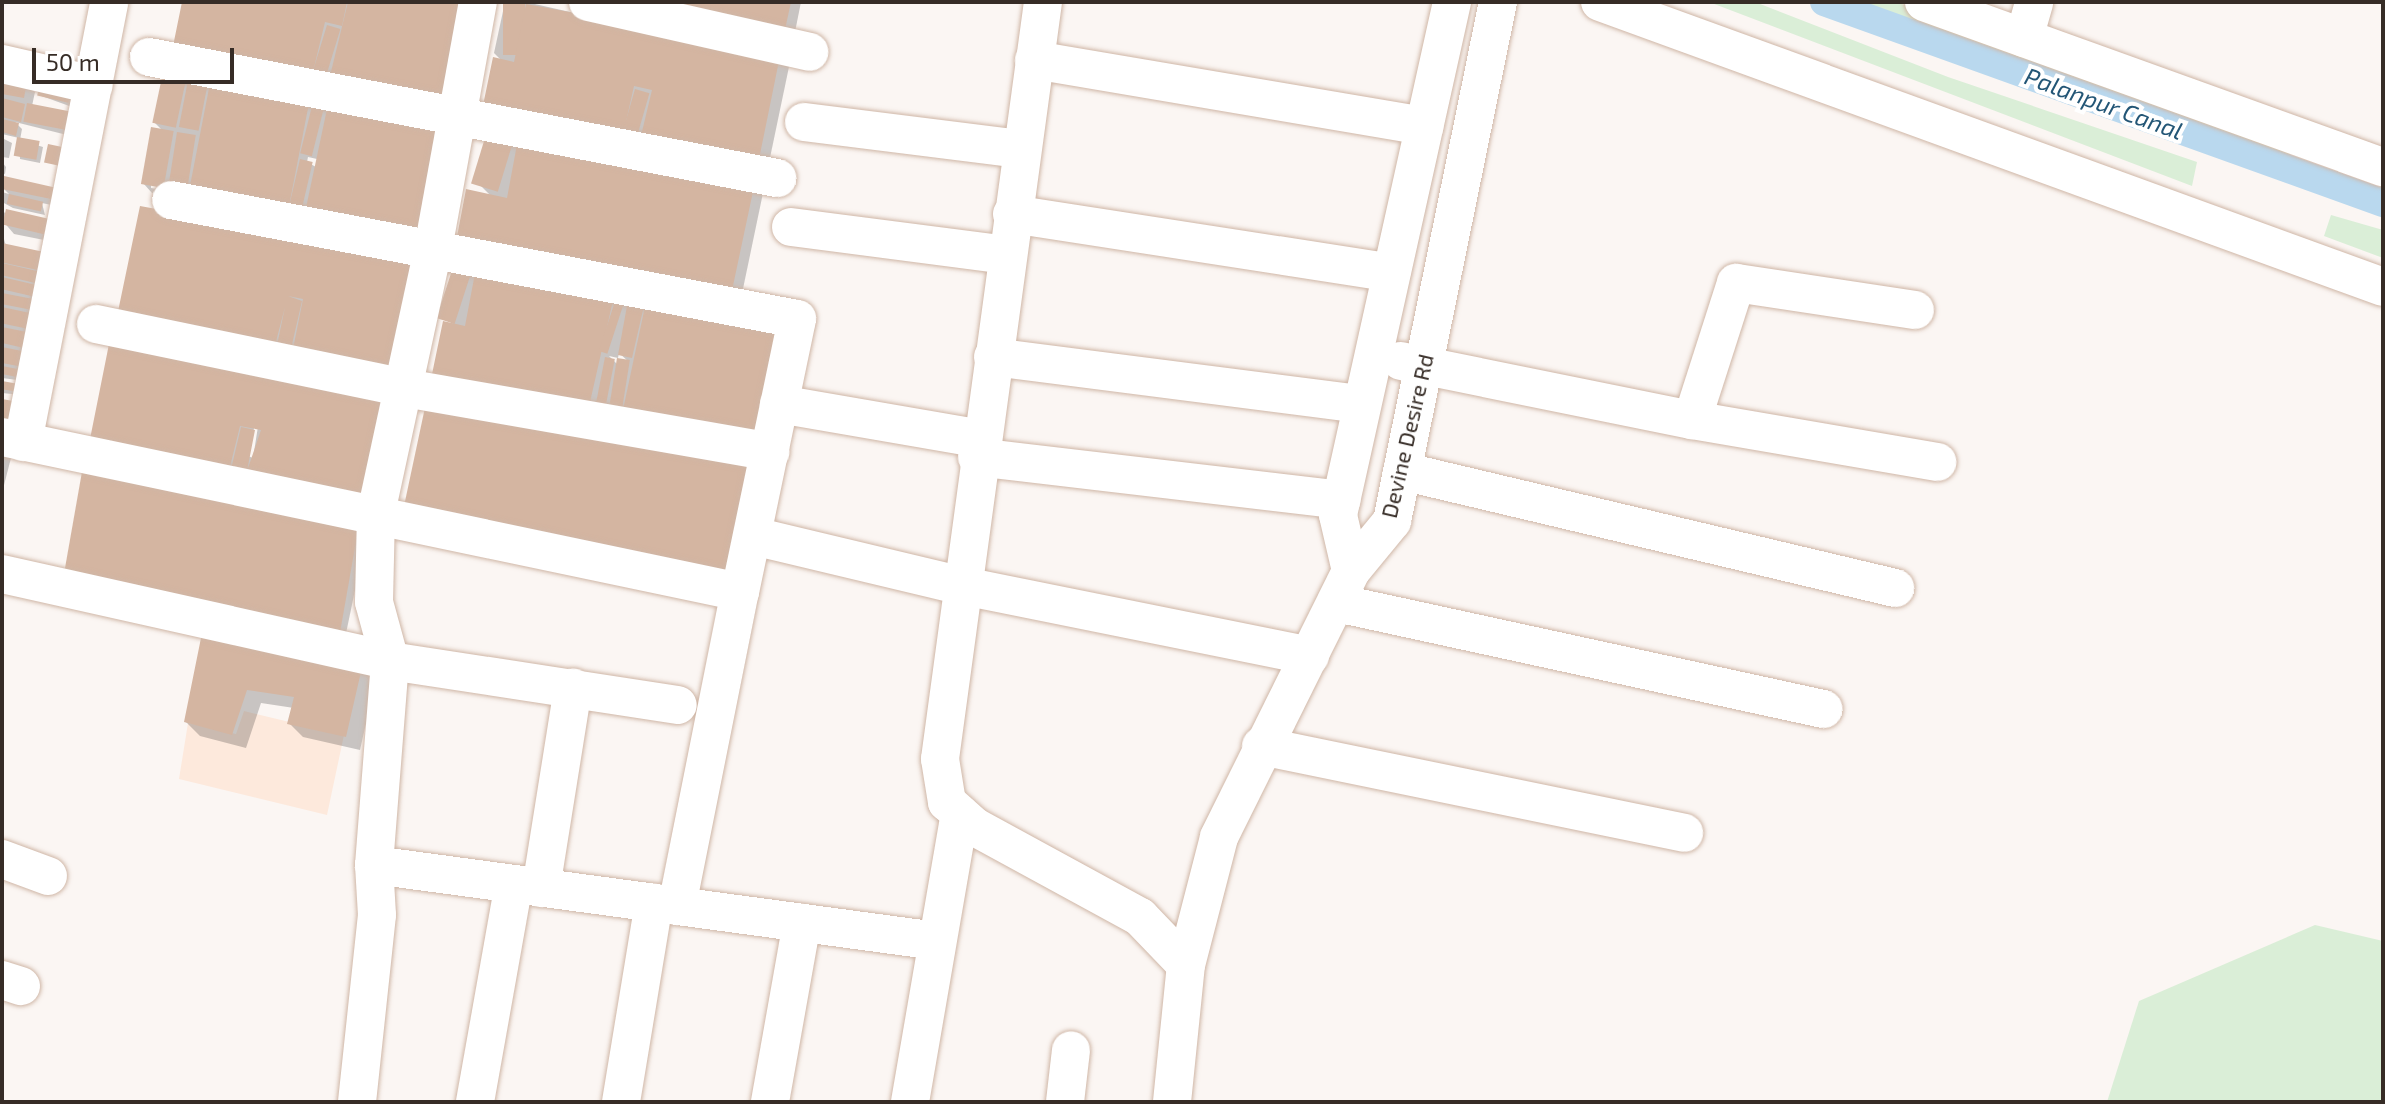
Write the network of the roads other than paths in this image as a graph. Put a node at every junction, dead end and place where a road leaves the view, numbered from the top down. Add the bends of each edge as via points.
1 (109, 2) edge
2 (478, 2) edge
3 (588, 2) edge
4 (1043, 2) edge
5 (1452, 2) edge
6 (1498, 2) edge
7 (1600, 2) edge
8 (1924, 2) edge
9 (2034, 2) edge
10 (2024, 38) junction
11 (809, 52) dead end
12 (149, 57) dead end
13 (1034, 60) junction
14 (2, 64) edge
15 (94, 85) junction
16 (459, 116) junction
17 (804, 122) dead end
18 (1424, 126) junction
19 (1020, 149) junction
20 (2383, 167) edge
21 (777, 178) dead end
22 (171, 200) dead end
23 (1012, 214) junction
24 (791, 227) dead end
25 (433, 249) junction
26 (1006, 255) junction
27 (1391, 273) junction
28 (2383, 287) edge
29 (1915, 310) dead end
30 (96, 324) dead end
31 (993, 357) junction
32 (1373, 357) junction
33 (1424, 365) junction
34 (405, 388) junction
35 (779, 404) junction
36 (1362, 404) junction
37 (1692, 420) junction
38 (12, 439) edge
39 (980, 448) junction
40 (770, 452) junction
41 (1937, 462) dead end
42 (1402, 471) junction
43 (1341, 500) junction
44 (376, 513) junction
45 (753, 536) junction
46 (2, 574) edge
47 (963, 586) junction
48 (1344, 587) junction
49 (1895, 588) dead end
50 (740, 592) junction
51 (1310, 656) junction
52 (390, 661) junction
53 (573, 688) junction
54 (678, 705) dead end
55 (1824, 709) dead end
56 (1261, 746) junction
57 (960, 814) junction
58 (1684, 833) dead end
59 (2, 859) edge
60 (374, 865) junction
61 (48, 876) dead end
62 (528, 886) junction
63 (666, 904) junction
64 (1201, 908) junction
65 (1140, 917) junction
66 (802, 923) junction
67 (937, 941) junction
68 (1186, 965) junction
69 (1071, 1050) dead end
70 (357, 1102) edge
71 (475, 1102) edge
72 (621, 1102) edge
73 (770, 1102) edge
74 (910, 1102) edge
75 (1065, 1102) edge
76 (1172, 1102) edge

1 - 15 street
2 - 16 street
3 - 11 street
4 - 13 street
5 - 18 street
6 - 33 street, Devine Desire Rd
7 - 28 street
8 - 10 street
9 - 10 street
10 - 20 street
12 - 16 street
13 - 18 street
13 - 19 street
14 - 15 street
15 - 38 street
16 - 21 street
16 - 25 street
17 - 19 street
18 - 27 street
19 - 23 street
22 - 25 street
23 - 26 street
23 - 27 street
24 - 26 street
25 - 34 street
25 - 35 street via 797,319
26 - 31 street
27 - 32 street
29 - 37 street via 1736,283
30 - 34 street
31 - 36 street
31 - 39 street
32 - 33 street
32 - 36 street
33 - 37 street
33 - 42 street, Devine Desire Rd
34 - 40 street
34 - 44 street
35 - 39 street
35 - 40 street
36 - 43 street
37 - 41 street
38 - 44 street
39 - 43 street
39 - 47 street
40 - 45 street
42 - 48 street, Devine Desire Rd via 1392,521
42 - 49 street
43 - 48 street
44 - 50 street
44 - 52 street via 374,602
45 - 47 street
45 - 50 street
46 - 52 street
47 - 51 street
47 - 57 street via 940,759 947,802
48 - 51 street, Devine Desire Rd
48 - 55 street
50 - 63 street
51 - 56 street, Devine Desire Rd
52 - 53 street
52 - 60 street
53 - 54 street
53 - 62 street
56 - 58 street
56 - 64 street, Devine Desire Rd via 1219,837
57 - 65 street
57 - 67 street
59 - 61 street
60 - 62 street
60 - 70 street via 377,915
62 - 63 street
62 - 71 street
63 - 66 street
63 - 72 street
64 - 65 street
64 - 68 street, Devine Desire Rd
65 - 68 street
66 - 67 street
66 - 73 street
67 - 74 street
68 - 76 street, Devine Desire Rd
69 - 75 street

